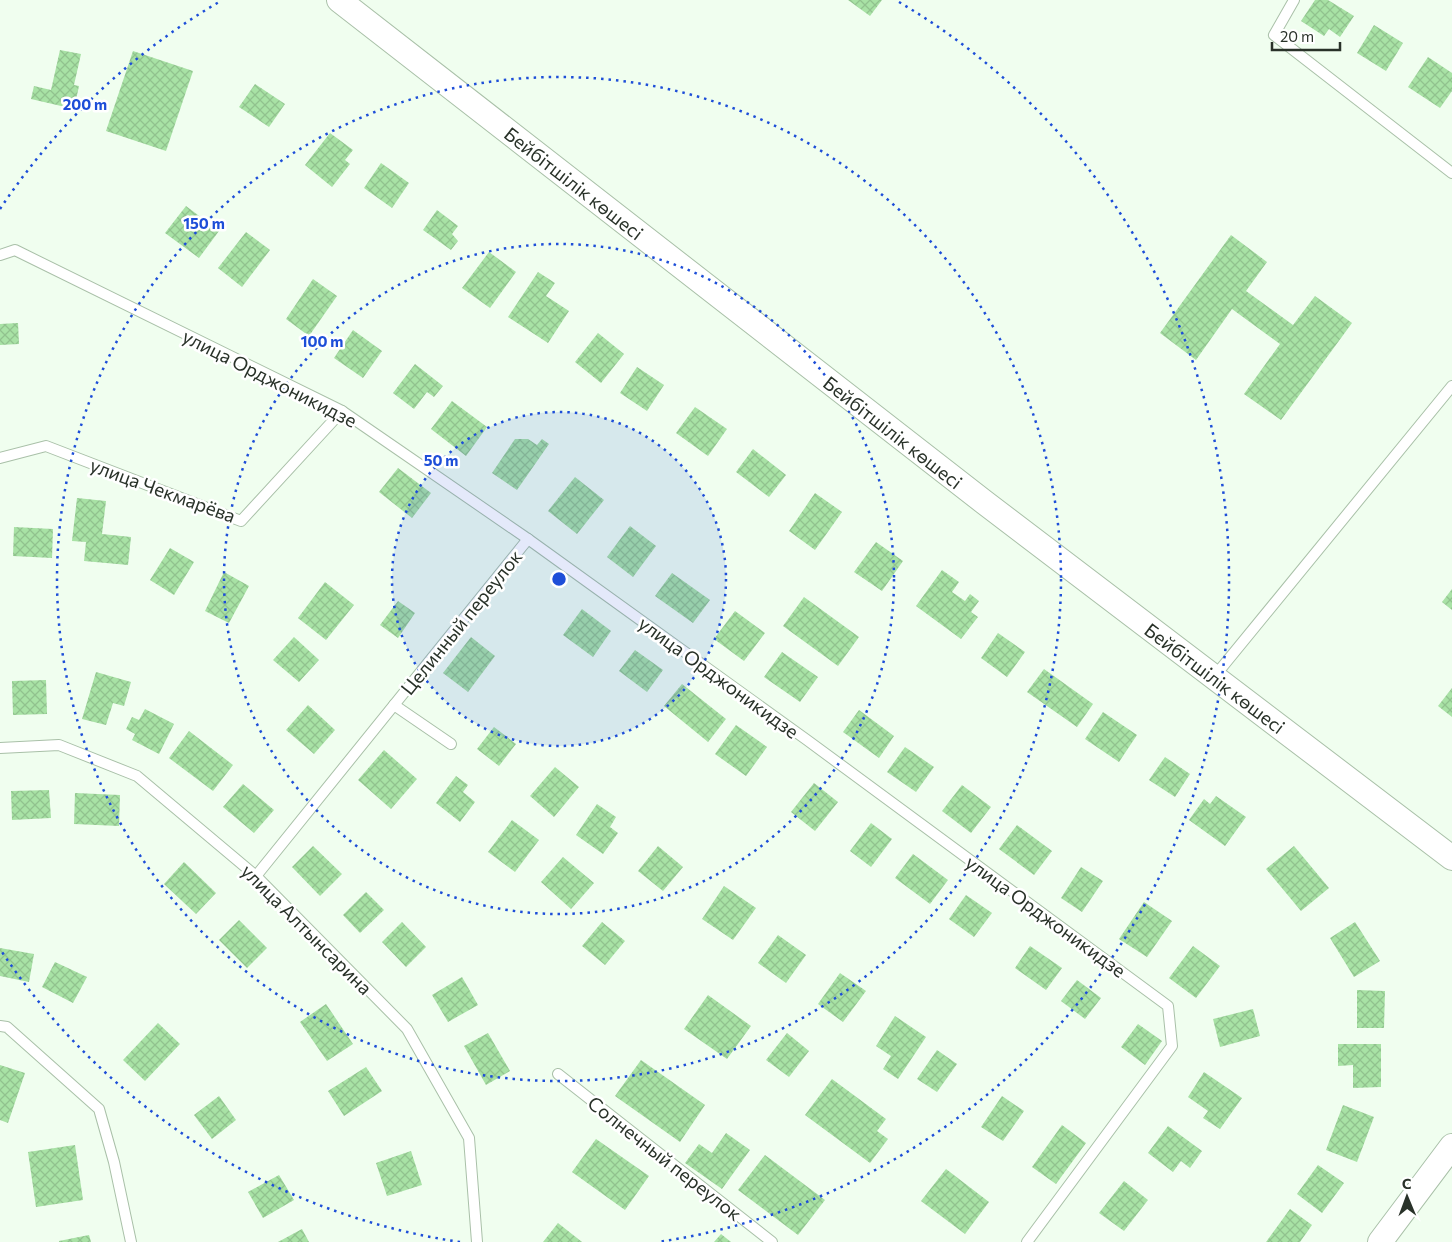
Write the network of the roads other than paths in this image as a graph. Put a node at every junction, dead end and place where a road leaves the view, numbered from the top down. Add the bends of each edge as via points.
1 (339, 0) edge
2 (1294, 0) edge
3 (1452, 173) edge
4 (0, 255) edge
5 (1452, 386) edge
6 (342, 412) junction
7 (0, 458) edge
8 (528, 539) junction
9 (1214, 678) junction
10 (394, 705) junction
11 (451, 744) dead end
12 (0, 748) edge
13 (1452, 858) edge
14 (256, 876) junction
15 (0, 1026) edge
16 (558, 1074) dead end
17 (1452, 1146) edge
18 (131, 1242) edge
19 (477, 1242) edge
20 (772, 1242) edge
21 (1026, 1242) edge
22 (1380, 1242) edge

1 - 9 street, Бейбітшілік көшесі
2 - 3 lane via 1274,34
4 - 6 lane, улица Орджоникидзе via 15,250
5 - 9 lane
6 - 7 lane, улица Чекмарёва via 241,521 46,446
6 - 8 lane, улица Орджоникидзе
8 - 10 lane, Целинный переулок
8 - 21 lane, улица Орджоникидзе via 1168,1006 1172,1046
9 - 13 street, Бейбітшілік көшесі
10 - 11 lane, Целинный переулок
10 - 14 lane, Целинный переулок
12 - 14 lane, улица Алтынсарина via 59,745 137,776
14 - 19 lane, улица Алтынсарина via 407,1028 469,1138
15 - 18 lane via 7,1027 99,1109
16 - 20 lane, Солнечный переулок
17 - 22 street

